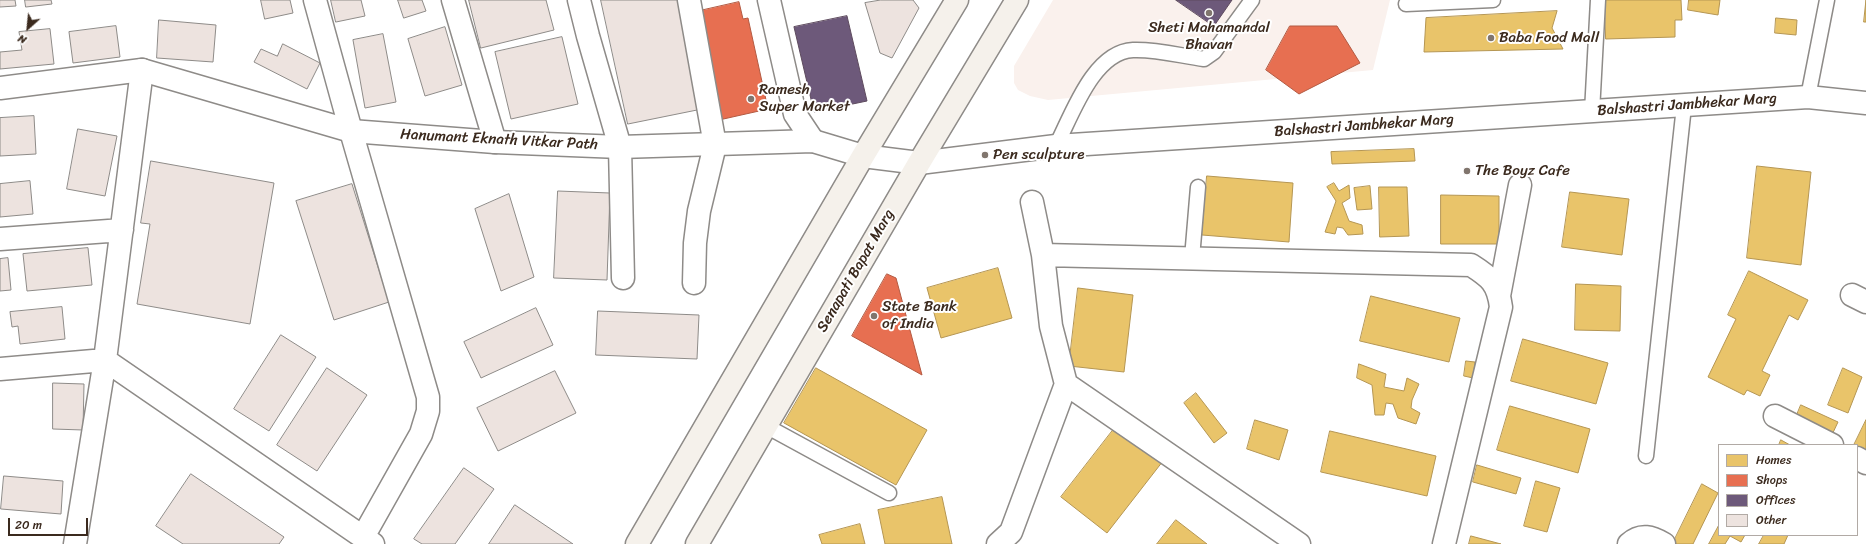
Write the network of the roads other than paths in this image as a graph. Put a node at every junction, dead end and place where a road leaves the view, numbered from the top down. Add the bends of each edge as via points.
1 (315, 0) edge
2 (453, 0) edge
3 (579, 0) edge
4 (689, 0) edge
5 (769, 0) edge
6 (957, 0) edge
7 (1017, 0) edge
8 (1252, 0) edge
9 (1493, 0) edge
10 (1598, 0) edge
11 (1827, 0) edge
12 (1406, 4) dead end
13 (142, 70) junction
14 (0, 88) edge
15 (1808, 97) junction
16 (1866, 103) edge
17 (1684, 106) junction
18 (1592, 112) junction
19 (351, 131) junction
20 (813, 141) junction
21 (495, 142) junction
22 (715, 145) junction
23 (620, 146) junction
24 (1056, 146) junction
25 (863, 156) junction
26 (919, 163) junction
27 (1520, 185) dead end
28 (1198, 187) dead end
29 (1032, 202) dead end
30 (122, 230) junction
31 (0, 239) edge
32 (1043, 255) junction
33 (1192, 258) junction
34 (624, 278) dead end
35 (694, 283) dead end
36 (1499, 296) junction
37 (105, 360) junction
38 (0, 369) edge
39 (1066, 384) junction
40 (1775, 416) dead end
41 (766, 426) junction
42 (1830, 444) edge
43 (1646, 456) dead end
44 (889, 493) dead end
45 (368, 541) edge
46 (1292, 542) edge
47 (75, 544) edge
48 (637, 544) edge
49 (697, 544) edge
50 (998, 544) edge
51 (1444, 544) edge
52 (1630, 544) edge
53 (1664, 544) edge

1 - 19 street
2 - 21 street
3 - 23 street
4 - 22 street
5 - 20 street via 795,114
6 - 25 main road
7 - 26 main road, Senapati Bapat Marg
8 - 24 lane via 1214,52 1204,58 1134,50 1120,52 1109,58 1096,71
9 - 12 lane
10 - 18 lane
11 - 15 lane
13 - 14 street
13 - 19 street, Hanumant Eknath Vitkar Path
13 - 30 street
15 - 16 street, Balshastri Jambhekar Marg
15 - 17 street, Balshastri Jambhekar Marg
17 - 18 street, Balshastri Jambhekar Marg
17 - 43 lane
18 - 24 street, Balshastri Jambhekar Marg
19 - 21 street, Hanumant Eknath Vitkar Path
19 - 45 street via 428,397 428,411 421,434
20 - 22 street, Hanumant Eknath Vitkar Path
20 - 25 street, Hanumant Eknath Vitkar Path
21 - 23 street, Hanumant Eknath Vitkar Path
22 - 23 street, Hanumant Eknath Vitkar Path
22 - 35 street via 699,211
23 - 34 street
24 - 26 street, Balshastri Jambhekar Marg
25 - 26 street, Balshastri Jambhekar Marg
25 - 48 main road
26 - 41 main road, Senapati Bapat Marg
27 - 36 street
28 - 33 lane
29 - 32 street
30 - 31 street
30 - 37 street
32 - 33 street
32 - 39 street via 1051,326
33 - 36 street via 1471,265 1486,274 1495,284
36 - 51 street via 1501,307
37 - 38 street
37 - 45 street
37 - 47 street
39 - 46 street
39 - 50 street via 1010,532
40 - 42 street
41 - 44 lane
41 - 49 main road, Senapati Bapat Marg
52 - 53 street via 1641,537 1651,536

